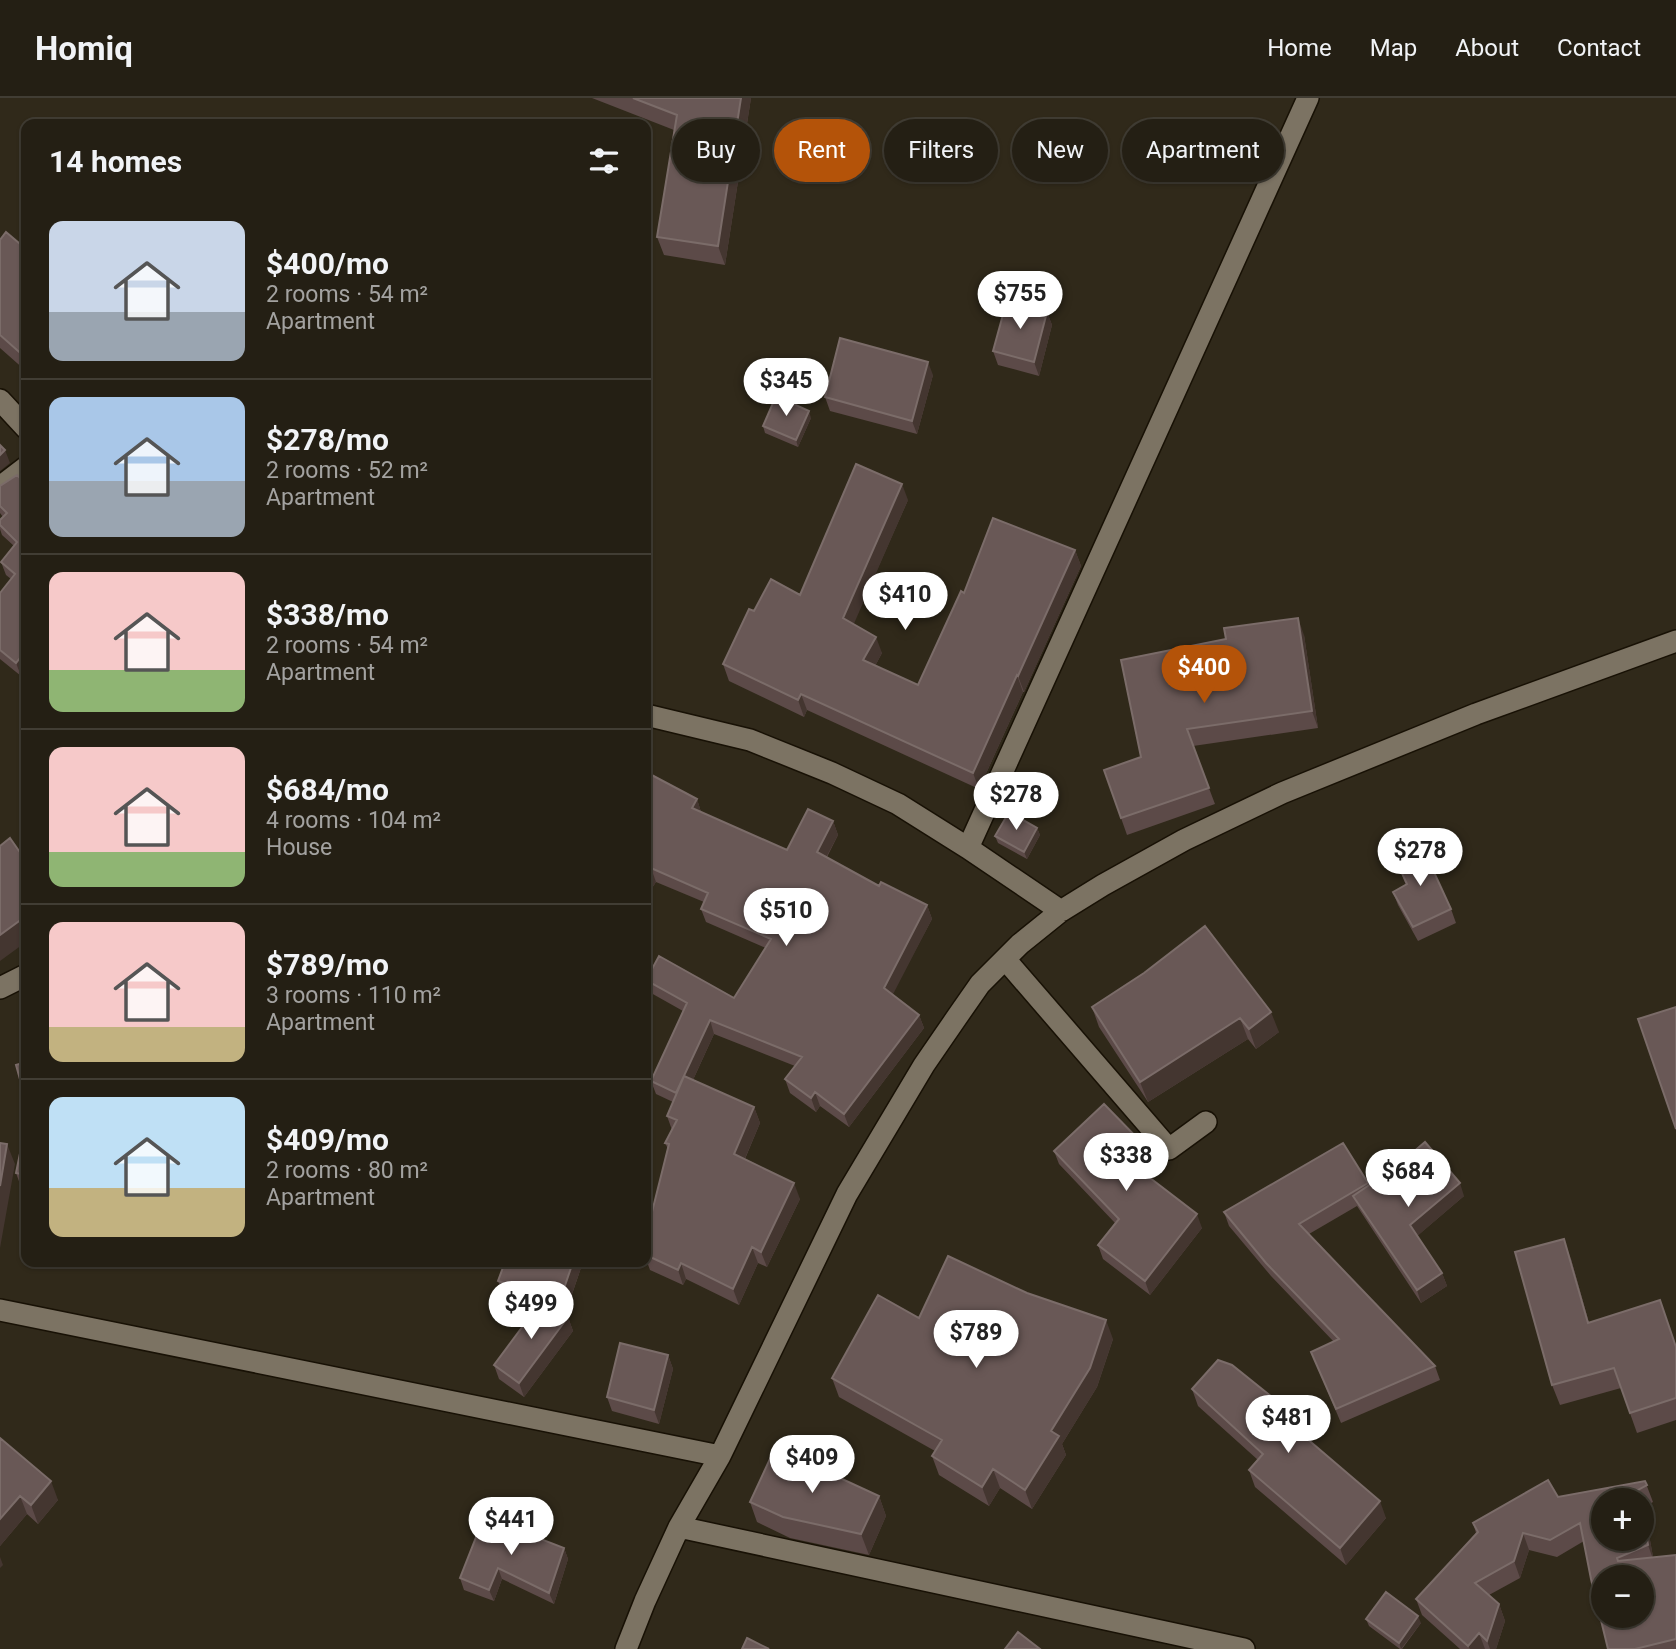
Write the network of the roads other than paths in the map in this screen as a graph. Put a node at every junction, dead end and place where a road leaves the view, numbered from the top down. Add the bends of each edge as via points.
1 (1308, 98) edge
2 (0, 400) edge
3 (21, 423) edge
4 (21, 471) edge
5 (0, 488) edge
6 (1676, 641) edge
7 (651, 716) edge
8 (968, 848) junction
9 (1061, 911) junction
10 (1005, 960) junction
11 (21, 978) edge
12 (0, 988) edge
13 (1206, 1122) dead end
14 (0, 1310) edge
15 (720, 1456) junction
16 (680, 1527) junction
17 (626, 1649) edge
18 (1244, 1649) edge

1 - 8 street
2 - 3 street
4 - 5 street
6 - 9 street via 1476,714 1282,793 1184,840
7 - 8 street via 750,740 832,773 898,804
8 - 9 street
9 - 10 street
10 - 13 street via 1169,1149
10 - 15 street via 980,984 931,1055 847,1194
11 - 12 street
14 - 15 street
15 - 16 street
16 - 17 street
16 - 18 street

